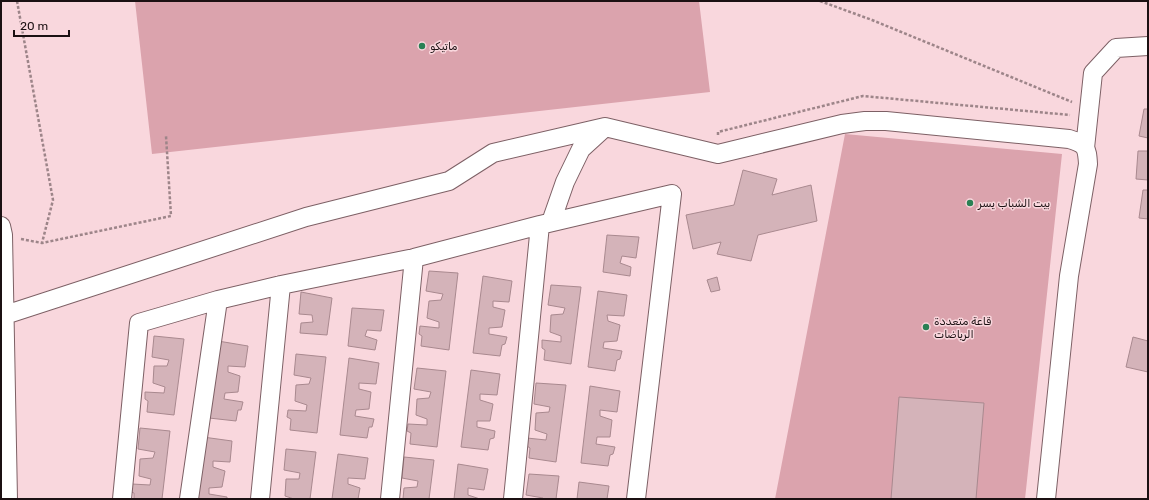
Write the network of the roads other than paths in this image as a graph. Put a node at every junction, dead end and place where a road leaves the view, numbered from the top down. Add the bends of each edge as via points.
1 (1148, 46) edge
2 (604, 127) junction
3 (1085, 148) junction
4 (546, 224) junction
5 (2, 232) edge
6 (414, 258) junction
7 (281, 285) junction
8 (218, 300) junction
9 (5, 315) junction
10 (8, 499) edge
11 (122, 499) edge
12 (189, 499) edge
13 (260, 499) edge
14 (390, 499) edge
15 (513, 499) edge
16 (636, 499) edge
17 (1046, 499) edge

1 - 3 street via 1116,48 1093,73
2 - 3 street via 718,154 864,121 1069,139 1077,141
2 - 4 street via 581,148
2 - 9 street via 494,153 449,181 306,217
3 - 17 street via 1088,164 1069,276
4 - 6 street
4 - 15 street
4 - 16 street via 672,194
5 - 9 street
6 - 7 street
6 - 14 street
7 - 8 street
7 - 13 street
8 - 11 street via 139,323
8 - 12 street
9 - 10 street

